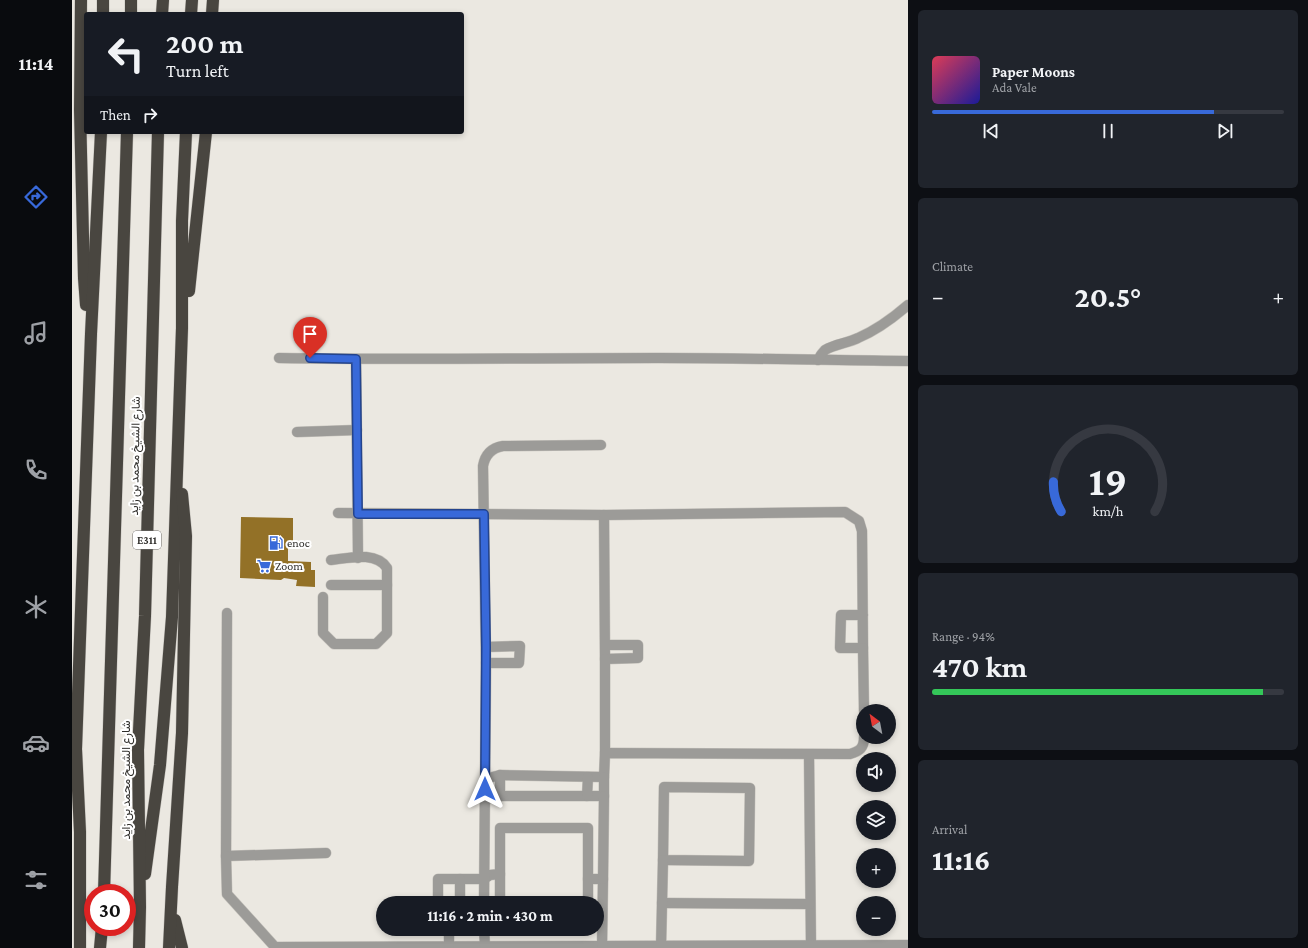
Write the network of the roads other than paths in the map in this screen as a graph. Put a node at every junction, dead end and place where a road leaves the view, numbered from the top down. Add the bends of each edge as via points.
1 (81, 0) edge
2 (103, 0) edge
3 (131, 0) edge
4 (163, 0) edge
5 (191, 0) edge
6 (213, 0) edge
7 (103, 12) edge
8 (131, 12) edge
9 (162, 12) edge
10 (191, 12) edge
11 (212, 12) edge
12 (101, 134) edge
13 (127, 134) edge
14 (158, 134) edge
15 (186, 134) edge
16 (206, 134) edge
17 (908, 305) edge
18 (182, 328) junction
19 (91, 334) junction
20 (279, 358) dead end
21 (356, 359) junction
22 (818, 360) junction
23 (908, 360) edge
24 (357, 430) junction
25 (297, 432) dead end
26 (602, 445) dead end
27 (177, 476) junction
28 (338, 514) dead end
29 (358, 514) junction
30 (484, 514) junction
31 (604, 515) junction
32 (358, 558) junction
33 (331, 560) dead end
34 (331, 585) dead end
35 (388, 586) junction
36 (323, 597) dead end
37 (227, 613) dead end
38 (863, 615) junction
39 (605, 645) junction
40 (486, 647) junction
41 (863, 648) junction
42 (605, 659) junction
43 (486, 663) junction
44 (864, 704) edge
45 (863, 744) edge
46 (76, 750) junction
47 (605, 754) junction
48 (809, 755) junction
49 (72, 771) edge
50 (500, 775) junction
51 (588, 777) junction
52 (604, 777) junction
53 (485, 778) junction
54 (500, 796) junction
55 (587, 796) junction
56 (604, 796) junction
57 (485, 799) junction
58 (326, 853) dead end
59 (226, 856) junction
60 (663, 860) junction
61 (500, 874) junction
62 (484, 879) junction
63 (588, 879) junction
64 (603, 879) junction
65 (460, 880) junction
66 (104, 884) edge
67 (438, 896) edge
68 (460, 896) edge
69 (484, 896) edge
70 (500, 896) edge
71 (588, 896) edge
72 (171, 902) junction
73 (662, 903) junction
74 (810, 904) junction
75 (140, 907) junction
76 (101, 936) edge
77 (449, 936) edge
78 (484, 936) edge
79 (449, 946) junction
80 (484, 946) junction
81 (602, 946) junction
82 (661, 946) junction
83 (810, 946) junction
84 (908, 946) edge
85 (350, 947) edge
86 (747, 947) edge
87 (80, 948) edge
88 (100, 948) edge
89 (139, 948) edge
90 (169, 948) edge
91 (182, 948) edge
92 (365, 948) edge

1 - 19 highway via 80,110 84,272
2 - 7 highway
3 - 8 highway
4 - 9 highway
5 - 10 highway
6 - 11 highway
12 - 19 highway
13 - 66 highway, شارع الشيخ محمد بن زايد / E311
14 - 75 highway, شارع الشيخ محمد بن زايد / E311 via 145,616 138,750
15 - 18 highway via 182,221
16 - 18 highway via 194,247
17 - 22 street via 872,331 826,350
18 - 27 highway
19 - 46 highway
20 - 21 street
21 - 22 street
21 - 24 street
22 - 23 street
24 - 25 street
24 - 29 street
26 - 30 street via 503,446 493,449 486,456 483,466
27 - 72 highway via 184,506 186,544 182,733
27 - 75 highway via 172,618 154,813
28 - 29 street
29 - 30 street
29 - 32 street
30 - 31 street
30 - 40 street
31 - 38 street via 845,512 859,521 862,531
31 - 39 street
32 - 33 street
32 - 35 street via 370,557 383,562 387,568
34 - 35 street
35 - 36 street via 387,633 376,644 334,644 322,632
37 - 59 street
38 - 41 street
38 - 41 street via 841,615 840,648
39 - 42 street
39 - 42 street via 638,645 638,658
40 - 43 street
40 - 43 street via 520,646 520,663
41 - 44 street
42 - 47 street
43 - 53 street
45 - 48 street via 855,753
46 - 49 highway
46 - 87 highway via 80,832
47 - 48 street
47 - 52 street
48 - 74 street
50 - 51 street
50 - 53 street
50 - 54 street
51 - 52 street
51 - 55 street
52 - 56 street
53 - 57 street
54 - 55 street
54 - 57 street
55 - 56 street
56 - 64 street
57 - 62 street
58 - 59 street
59 - 85 street via 227,894 275,947
60 - 60 street via 664,787 750,788 749,860
60 - 73 street
61 - 62 street via 490,875
61 - 63 street via 500,828 588,828
61 - 70 street
62 - 65 street
62 - 69 street
63 - 64 street
63 - 71 street
64 - 81 street
65 - 67 street via 438,880
65 - 68 street
72 - 90 highway
72 - 91 highway
73 - 74 street
73 - 82 street
74 - 83 street
75 - 89 highway, شارع الشيخ محمد بن زايد / E311
76 - 88 highway
77 - 79 street
78 - 80 street
79 - 80 street
79 - 92 street
80 - 81 street
81 - 82 street
82 - 86 street
83 - 84 street
83 - 86 street
85 - 92 street

